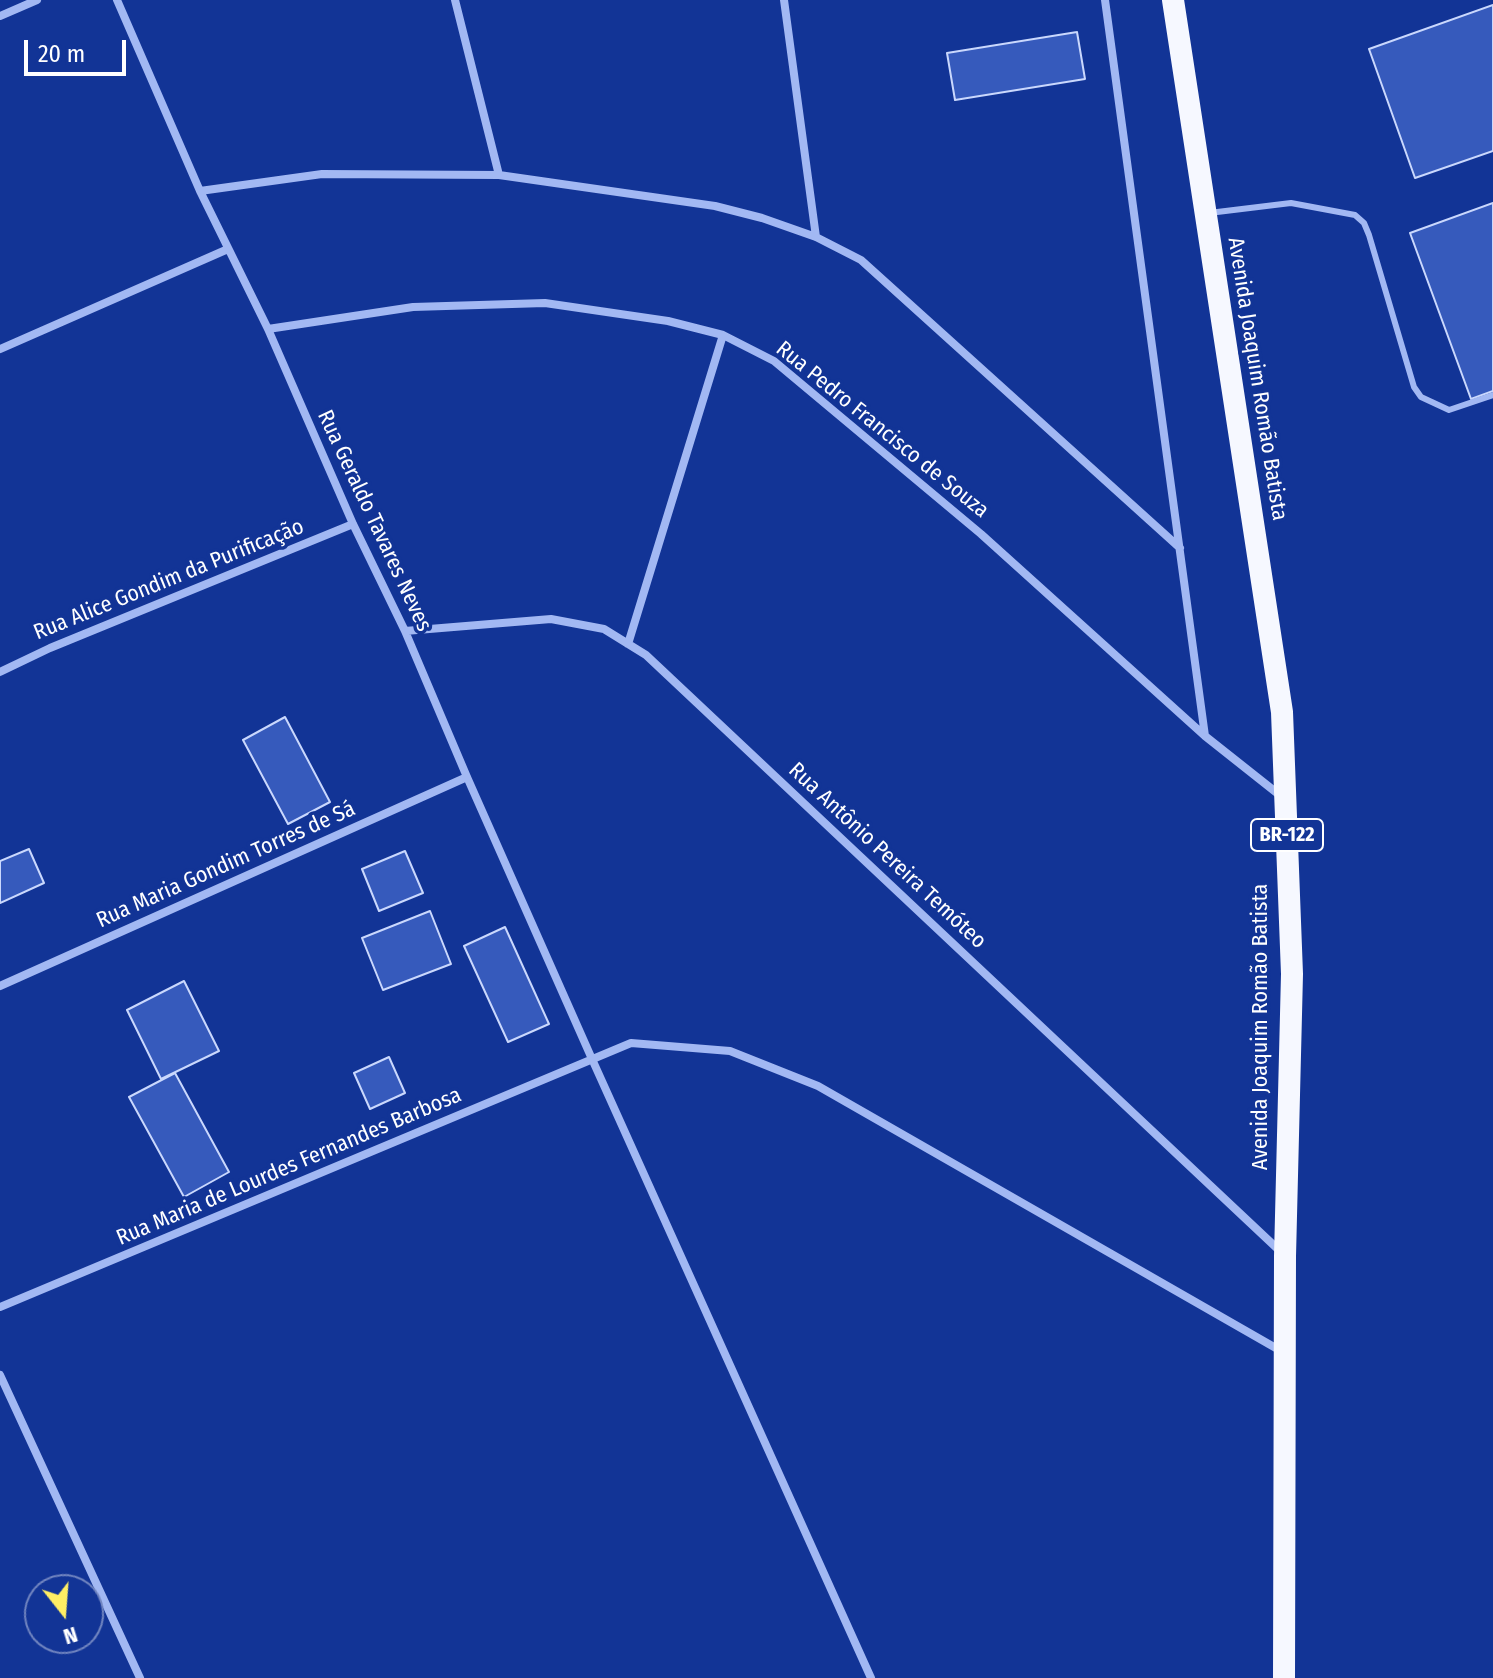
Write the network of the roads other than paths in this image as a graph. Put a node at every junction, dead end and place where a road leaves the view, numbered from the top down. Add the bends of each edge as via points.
1 (37, 0) edge
2 (117, 0) edge
3 (455, 0) edge
4 (784, 0) edge
5 (1105, 0) edge
6 (1173, 0) edge
7 (0, 16) edge
8 (499, 175) junction
9 (200, 191) junction
10 (1205, 213) junction
11 (816, 237) junction
12 (228, 249) junction
13 (268, 329) junction
14 (723, 335) junction
15 (0, 349) edge
16 (1493, 395) edge
17 (353, 524) junction
18 (1180, 548) junction
19 (405, 631) junction
20 (628, 644) junction
21 (0, 672) edge
22 (1205, 736) junction
23 (467, 777) junction
24 (1286, 800) junction
25 (0, 986) edge
26 (592, 1059) junction
27 (1285, 1256) junction
28 (0, 1307) edge
29 (1285, 1354) junction
30 (0, 1375) edge
31 (140, 1678) edge
32 (871, 1678) edge
33 (1284, 1678) edge

1 - 7 street
2 - 9 street, Rua Geraldo Tavares Neves
3 - 8 street
4 - 11 street
5 - 18 street
6 - 10 highway, Avenida Joaquim Romão Batista / BR-122
8 - 9 street via 322,174
8 - 11 street via 715,206
9 - 12 street, Rua Geraldo Tavares Neves
10 - 16 lane via 1291,203 1355,215 1369,235 1421,397 1449,410
10 - 24 highway, Avenida Joaquim Romão Batista / BR-122 via 1282,712
11 - 18 street via 861,260
12 - 13 street, Rua Geraldo Tavares Neves
12 - 15 street
13 - 14 street, Rua Pedro Francisco de Souza via 413,307 545,303 668,321
13 - 17 street, Rua Geraldo Tavares Neves
14 - 20 street
14 - 22 street, Rua Pedro Francisco de Souza via 774,361 981,534
17 - 19 street, Rua Geraldo Tavares Neves
17 - 21 street, Rua Alice Gondim da Purificação
18 - 22 street
19 - 20 street, Rua Antônio Pereira Temóteo via 551,619 604,629
19 - 23 street, Rua Geraldo Tavares Neves
20 - 27 street, Rua Antônio Pereira Temóteo via 646,655
22 - 24 street, Rua Pedro Francisco de Souza
23 - 25 street, Rua Maria Gondim Torres de Sá
23 - 26 street, Rua Geraldo Tavares Neves
24 - 27 highway, Avenida Joaquim Romão Batista / BR-122 via 1292,974
26 - 28 street, Rua Maria de Lourdes Fernandes Barbosa
26 - 29 street, Rua Maria de Lourdes Fernandes Barbosa via 631,1043 730,1051 818,1086
26 - 32 street, Rua Geraldo Tavares Neves
27 - 29 highway, Avenida Joaquim Romão Batista / BR-122
29 - 33 highway, Avenida Joaquim Romão Batista / BR-122
30 - 31 street

